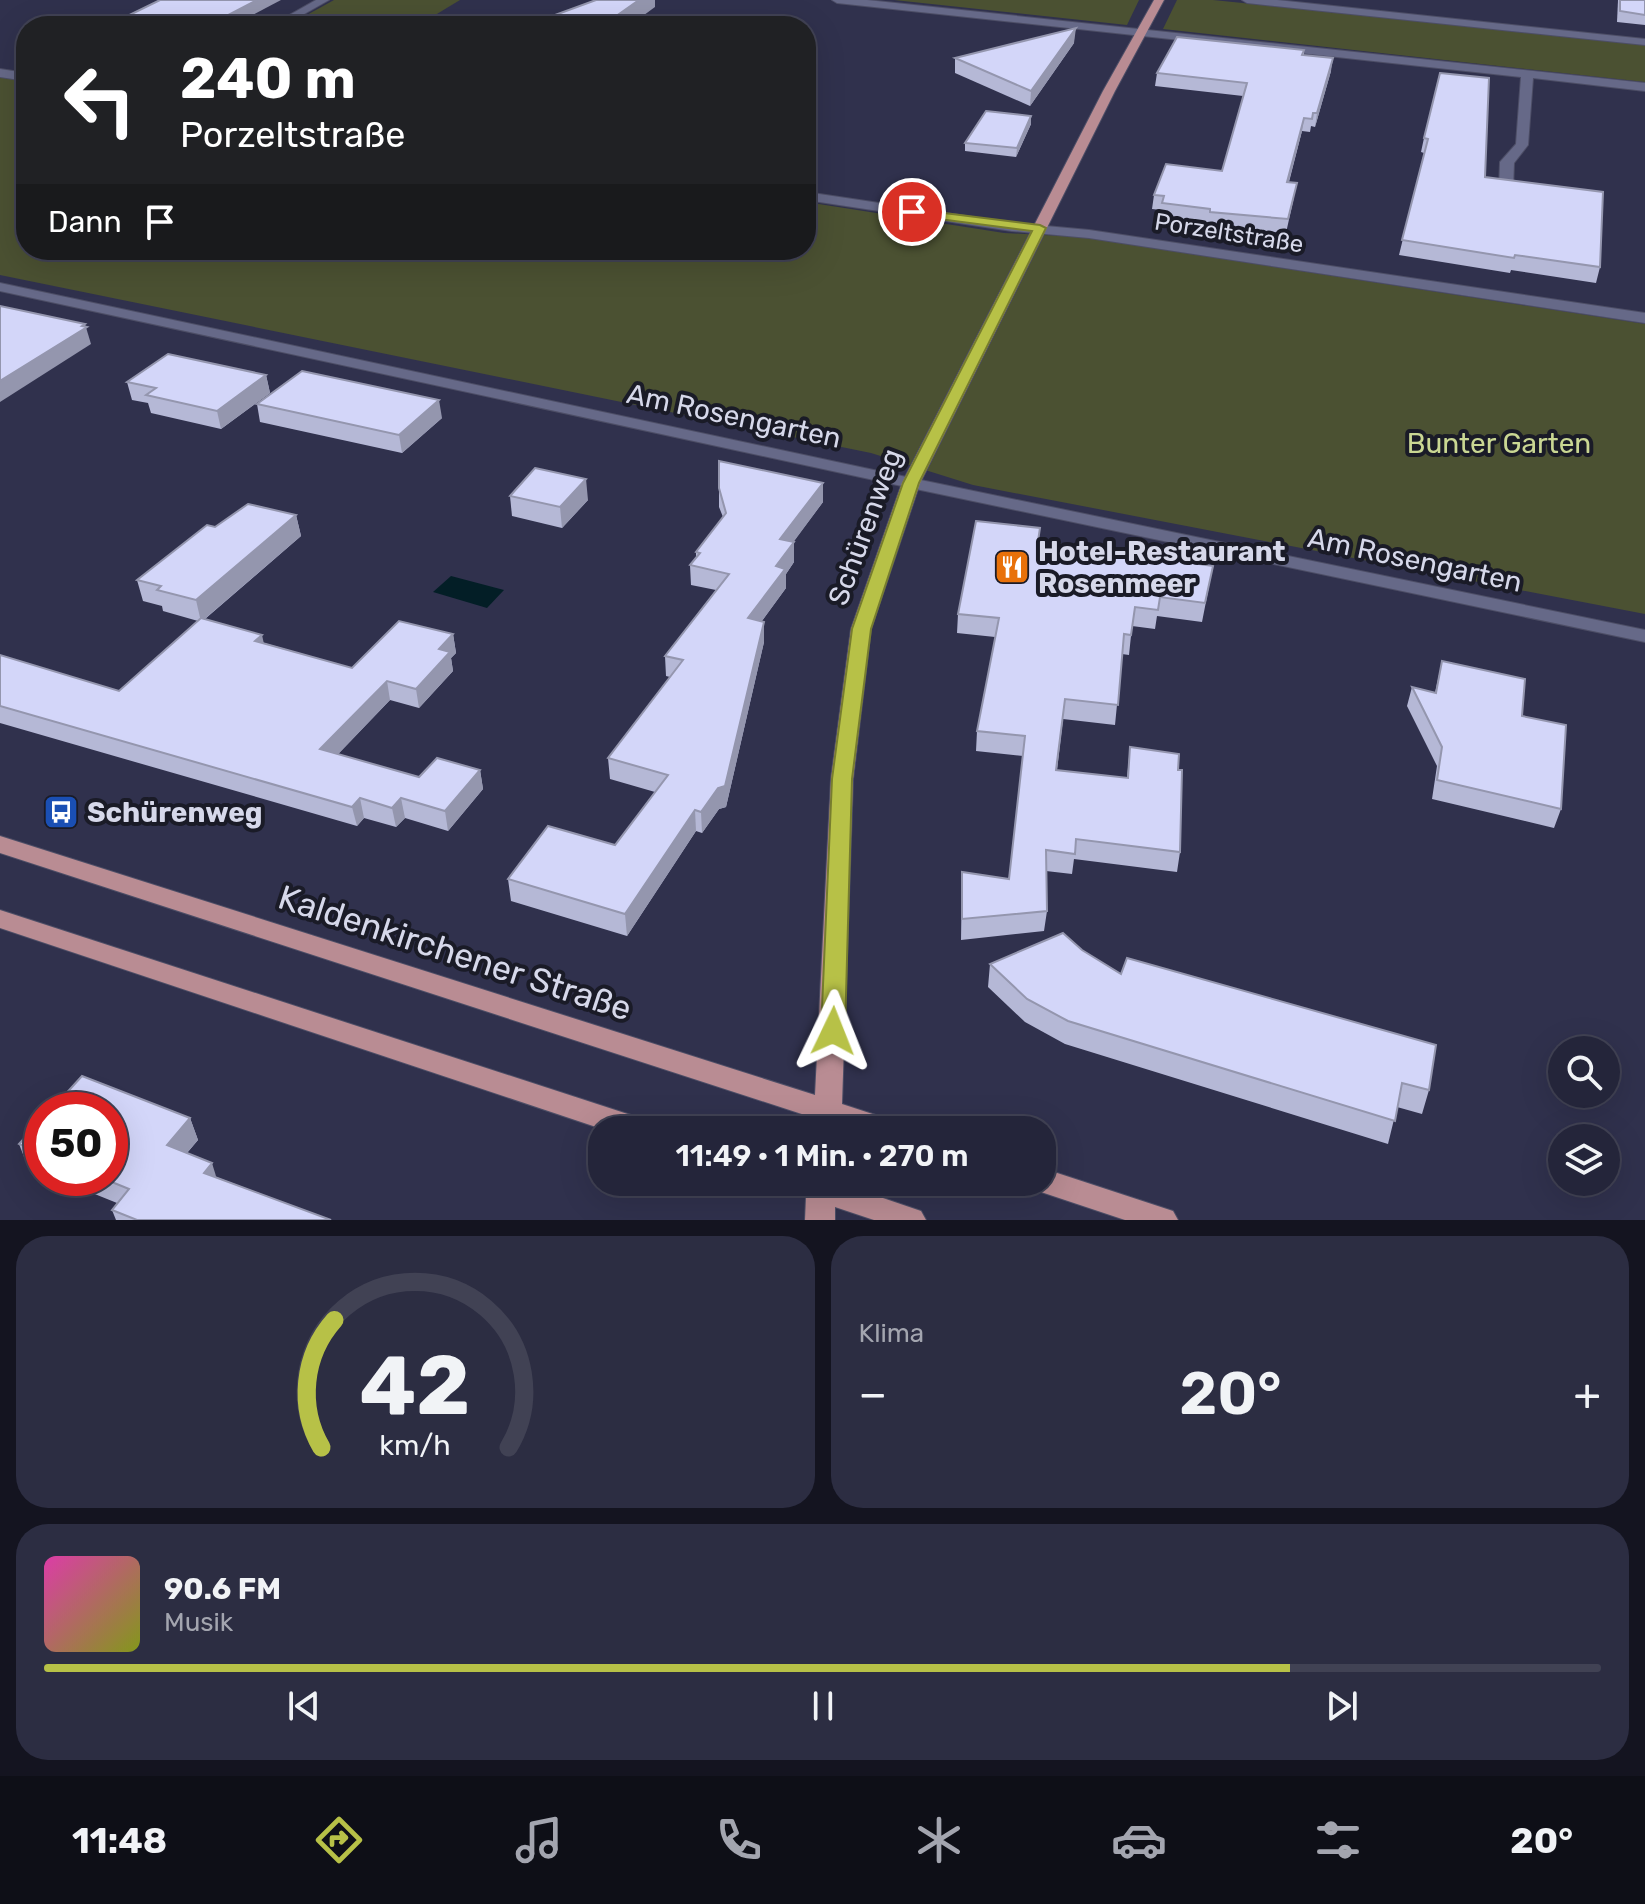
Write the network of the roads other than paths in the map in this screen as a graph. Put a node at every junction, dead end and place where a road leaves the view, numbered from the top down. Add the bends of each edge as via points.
1 (324, 0) edge
2 (837, 0) edge
3 (1159, 0) edge
4 (1247, 0) edge
5 (294, 16) edge
6 (1139, 33) junction
7 (1645, 42) edge
8 (1527, 74) junction
9 (1645, 87) edge
10 (1506, 189) edge
11 (816, 197) edge
12 (1040, 228) junction
13 (0, 287) edge
14 (1645, 318) edge
15 (911, 483) junction
16 (1645, 636) edge
17 (0, 844) edge
18 (0, 919) edge
19 (598, 1116) edge
20 (813, 1116) edge
21 (828, 1116) edge
22 (1056, 1185) edge
23 (815, 1196) edge
24 (846, 1196) edge
25 (820, 1220) edge
26 (911, 1220) edge
27 (1163, 1220) edge

1 - 5 street
2 - 6 street
3 - 6 main road, Schürenweg
4 - 7 street
6 - 8 street
6 - 12 main road, Schürenweg
8 - 9 street
8 - 10 street via 1522,145 1507,162
11 - 12 street, Porzeltstraße
12 - 14 street, Porzeltstraße
12 - 15 main road, Schürenweg
13 - 15 street, Am Rosengarten
15 - 16 street, Am Rosengarten
15 - 21 main road, Schürenweg via 861,629 842,779
17 - 20 main road, Kaldenkirchener Straße
18 - 19 main road
22 - 27 main road
23 - 25 main road
24 - 26 main road

